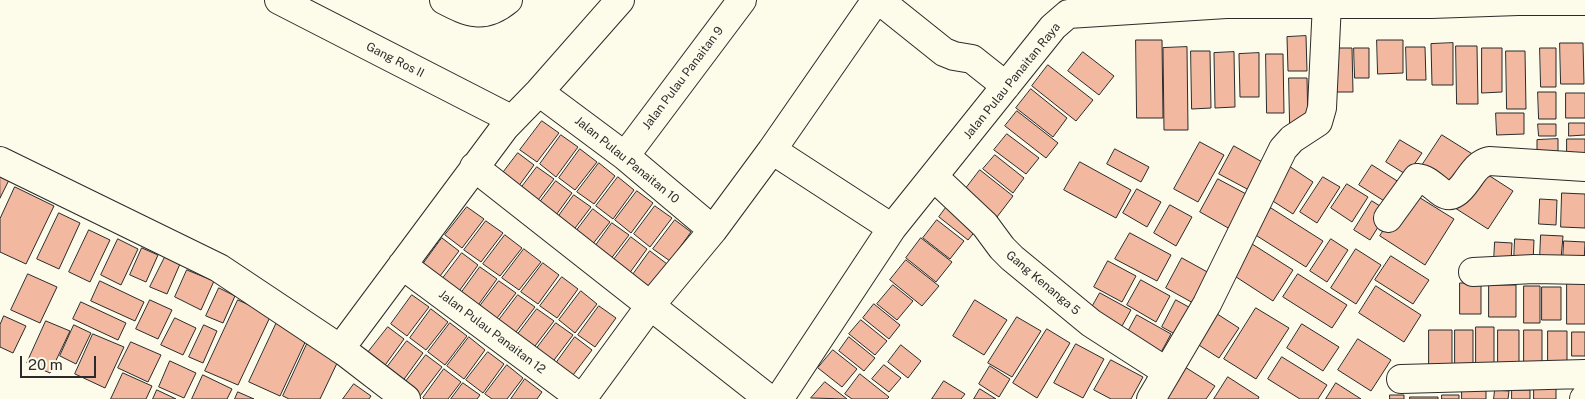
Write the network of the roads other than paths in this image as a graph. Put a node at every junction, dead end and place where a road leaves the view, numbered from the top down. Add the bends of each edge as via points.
1 (279, 0) edge
2 (444, 0) edge
3 (508, 0) edge
4 (620, 0) edge
5 (742, 0) edge
6 (877, 0) edge
7 (1585, 1) edge
8 (1218, 2) edge
9 (1431, 2) edge
10 (1327, 3) junction
11 (1066, 7) edge
12 (1006, 86) junction
13 (539, 92) junction
14 (512, 119) junction
15 (772, 150) junction
16 (625, 156) junction
17 (0, 161) edge
18 (474, 167) junction
19 (1585, 168) edge
20 (934, 177) junction
21 (1388, 218) dead end
22 (892, 228) junction
23 (713, 230) junction
24 (402, 265) junction
25 (1585, 270) edge
26 (1473, 272) dead end
27 (650, 306) junction
28 (340, 349) junction
29 (1167, 372) junction
30 (1585, 374) edge
31 (1400, 378) dead end
32 (406, 399) edge
33 (582, 399) edge
34 (769, 399) edge
35 (779, 399) edge
36 (1151, 399) edge

1 - 14 street, Gang Ros II
2 - 3 street via 468,12 485,13
4 - 13 street
5 - 16 street, Jalan Pulau Panaitan 9
6 - 12 street via 944,52 972,59
6 - 15 street
7 - 9 street, Jalan Pulau Panaitan Raya
8 - 10 street, Jalan Pulau Panaitan Raya
8 - 11 street, Jalan Pulau Panaitan Raya
9 - 10 street, Jalan Pulau Panaitan Raya
10 - 29 street via 1322,108 1318,122 1284,149 1207,304
11 - 12 street, Jalan Pulau Panaitan Raya
12 - 20 street, Jalan Pulau Panaitan Raya
13 - 14 street
13 - 16 street, Jalan Pulau Panaitan 10
14 - 18 street
15 - 22 street
15 - 23 street
16 - 23 street, Jalan Pulau Panaitan 10
17 - 28 street via 219,268
18 - 24 street
18 - 27 street
19 - 21 street via 1485,162 1478,166 1457,194 1452,195 1417,178
20 - 22 street, Jalan Pulau Panaitan Raya
20 - 29 street, Gang Kenanga 5 via 985,224 1002,248 1019,264 1091,323
22 - 35 street, Jalan Pulau Panaitan Raya
23 - 27 street
24 - 28 street
24 - 33 street, Jalan Pulau Panaitan 12
25 - 26 street
27 - 33 street
27 - 34 street
28 - 32 street
29 - 36 street
30 - 31 street

